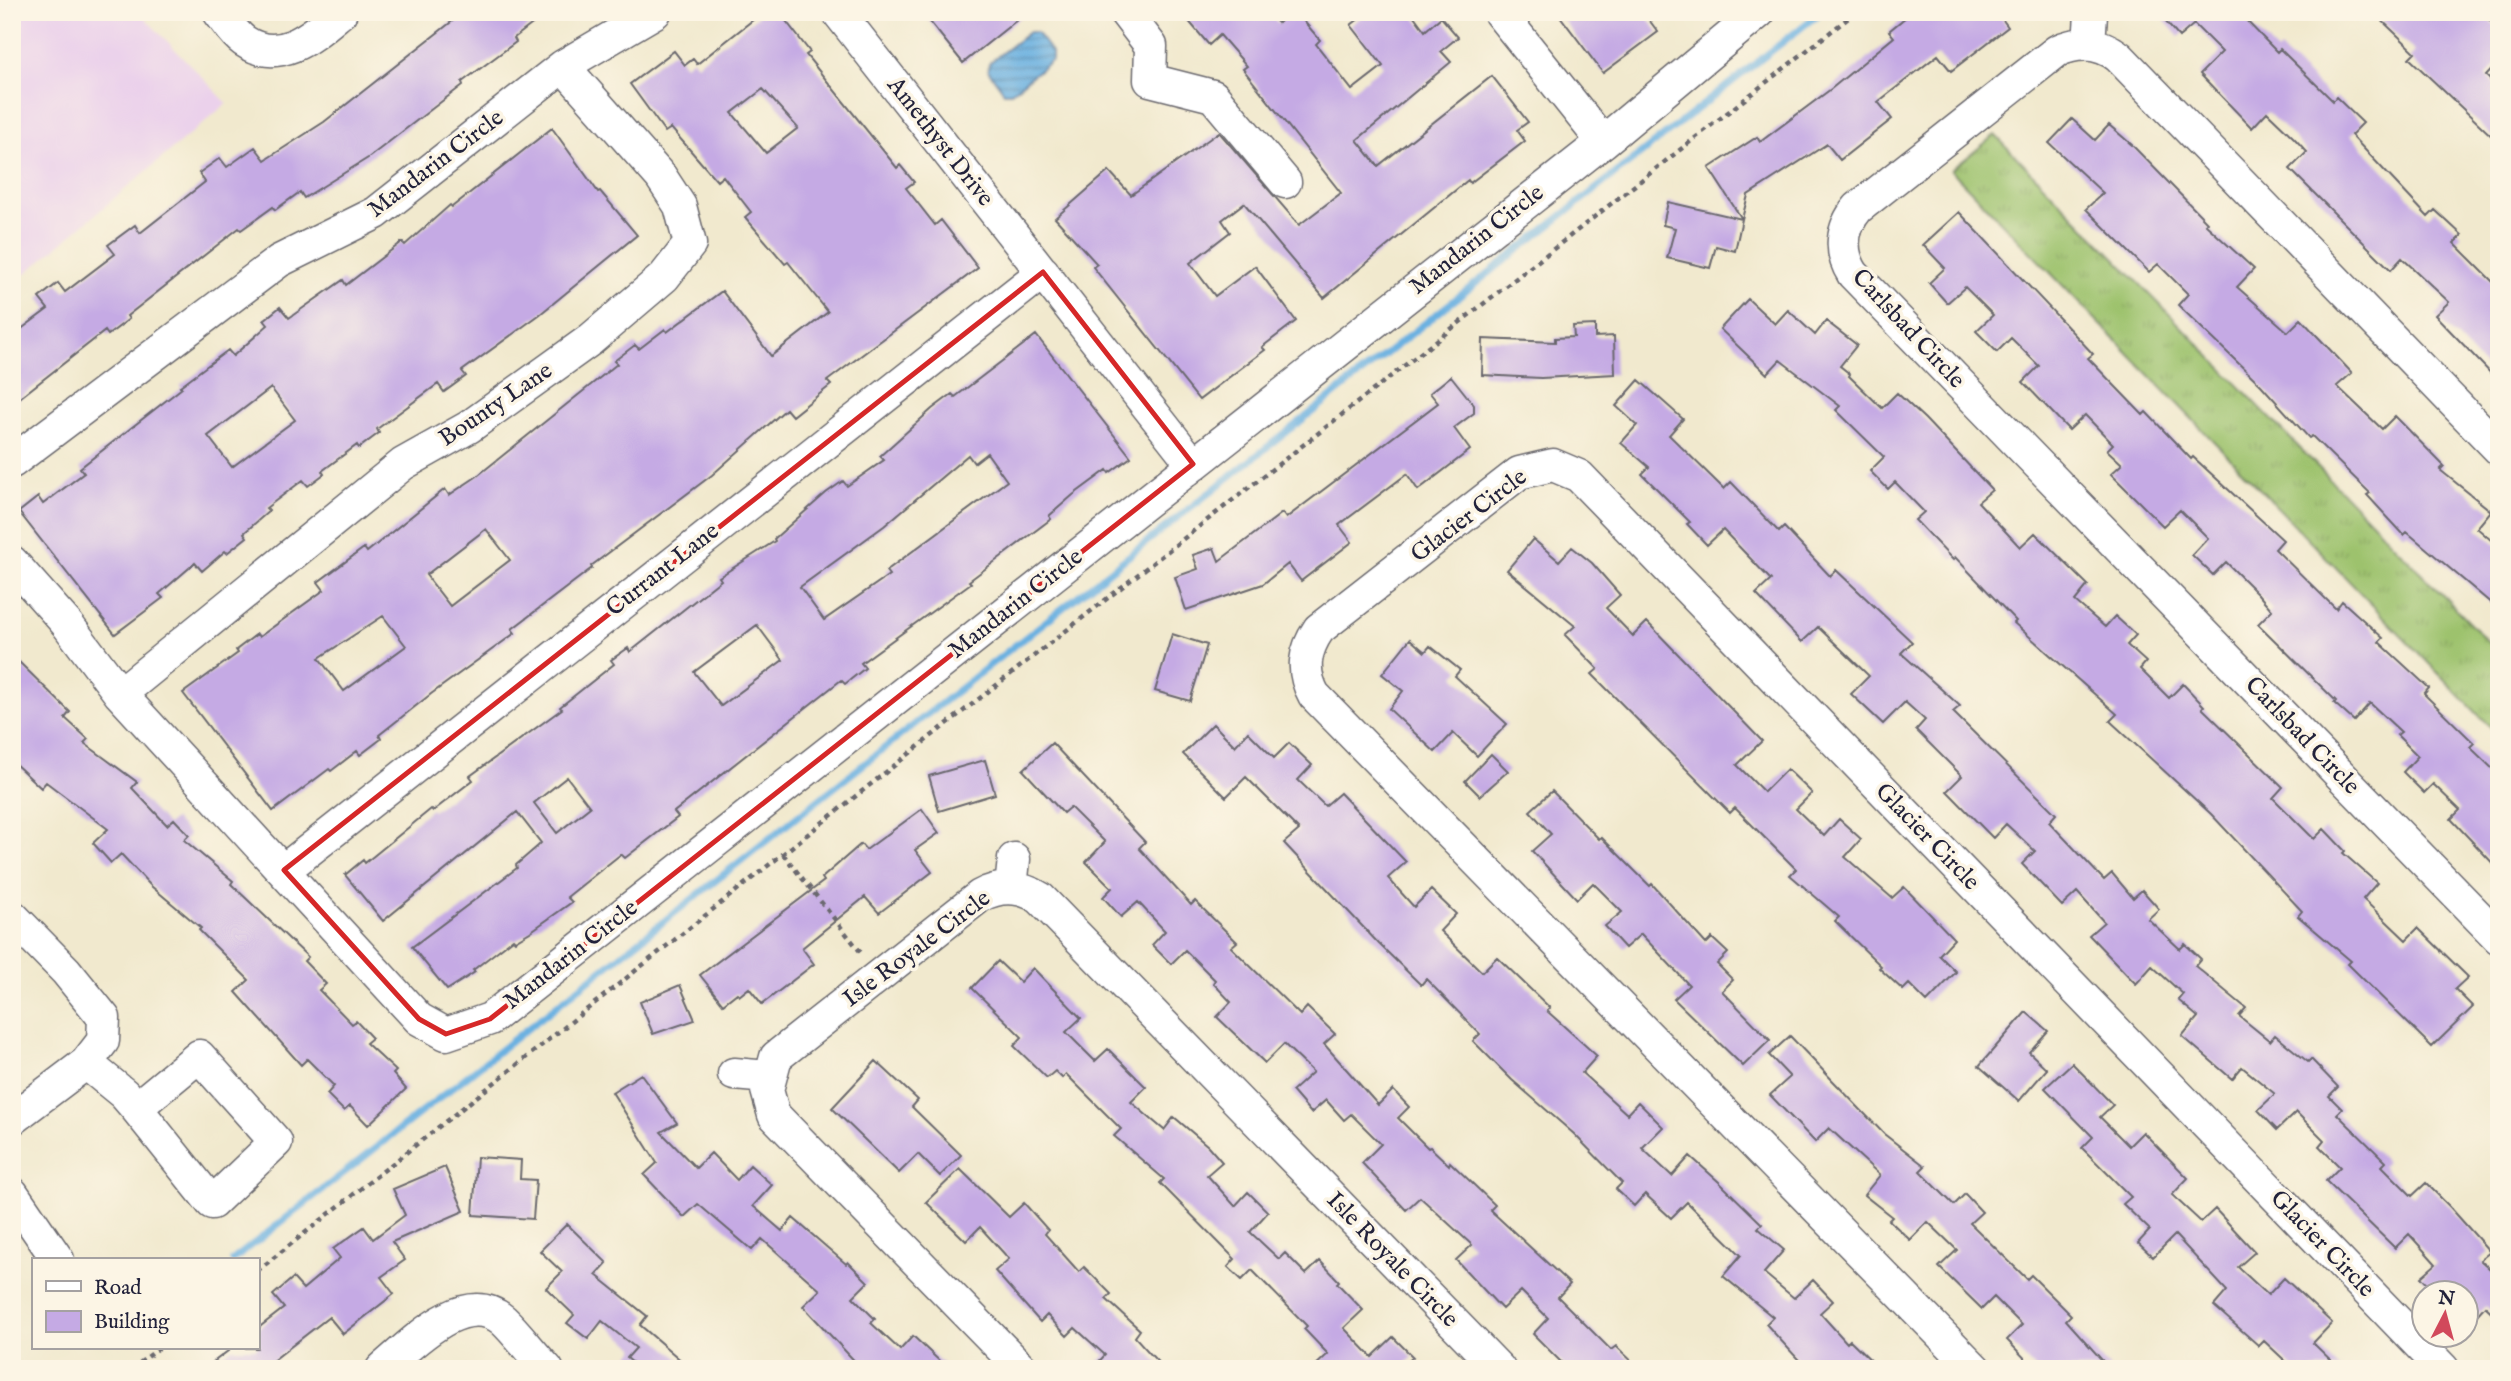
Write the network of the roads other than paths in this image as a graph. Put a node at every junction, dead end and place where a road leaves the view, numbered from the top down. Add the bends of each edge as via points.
1 (219, 12) edge
2 (341, 12) edge
3 (655, 12) edge
4 (838, 12) edge
5 (1125, 12) edge
6 (1499, 12) edge
7 (1759, 12) edge
8 (563, 66) junction
9 (1603, 142) junction
10 (1285, 183) dead end
11 (1043, 272) junction
12 (2499, 449) edge
13 (12, 461) edge
14 (1193, 464) junction
15 (12, 562) edge
16 (120, 694) junction
17 (284, 870) junction
18 (12, 916) edge
19 (2499, 938) edge
20 (86, 1063) junction
21 (734, 1074) dead end
22 (768, 1077) junction
23 (136, 1108) junction
24 (12, 1119) edge
25 (12, 1193) edge
26 (57, 1258) edge
27 (382, 1369) edge
28 (547, 1369) edge
29 (1022, 1369) edge
30 (1499, 1369) edge
31 (1975, 1369) edge
32 (2443, 1369) edge

1 - 2 street via 245,42 277,50 310,38
3 - 8 street, Mandarin Circle
4 - 11 street, Amethyst Drive
5 - 10 street via 1151,46 1150,79 1213,96
6 - 9 street
7 - 9 street, Mandarin Circle
8 - 13 street, Mandarin Circle via 376,213 279,261
8 - 16 street, Bounty Lane via 661,177 680,206 690,244 664,277 590,340 469,426 403,464
9 - 14 street, Mandarin Circle
11 - 14 street
11 - 17 street, Currant Lane
12 - 19 street, Carlsbad Circle via 2090,29 1830,233 1853,274
14 - 17 street, Mandarin Circle via 489,1019 446,1034 419,1019
15 - 16 street, Mandarin Circle
16 - 17 street, Mandarin Circle
18 - 20 street via 104,1018 103,1041
20 - 23 street
20 - 24 street
21 - 22 street
22 - 29 street via 766,1090 774,1115
22 - 30 street, Isle Royale Circle via 776,1057 1013,873
23 - 23 street via 212,1203 276,1142 199,1056
25 - 26 street
27 - 28 street via 449,1315 476,1301 500,1318
31 - 32 street, Glacier Circle via 1314,695 1291,657 1319,629 1519,472 1553,452

